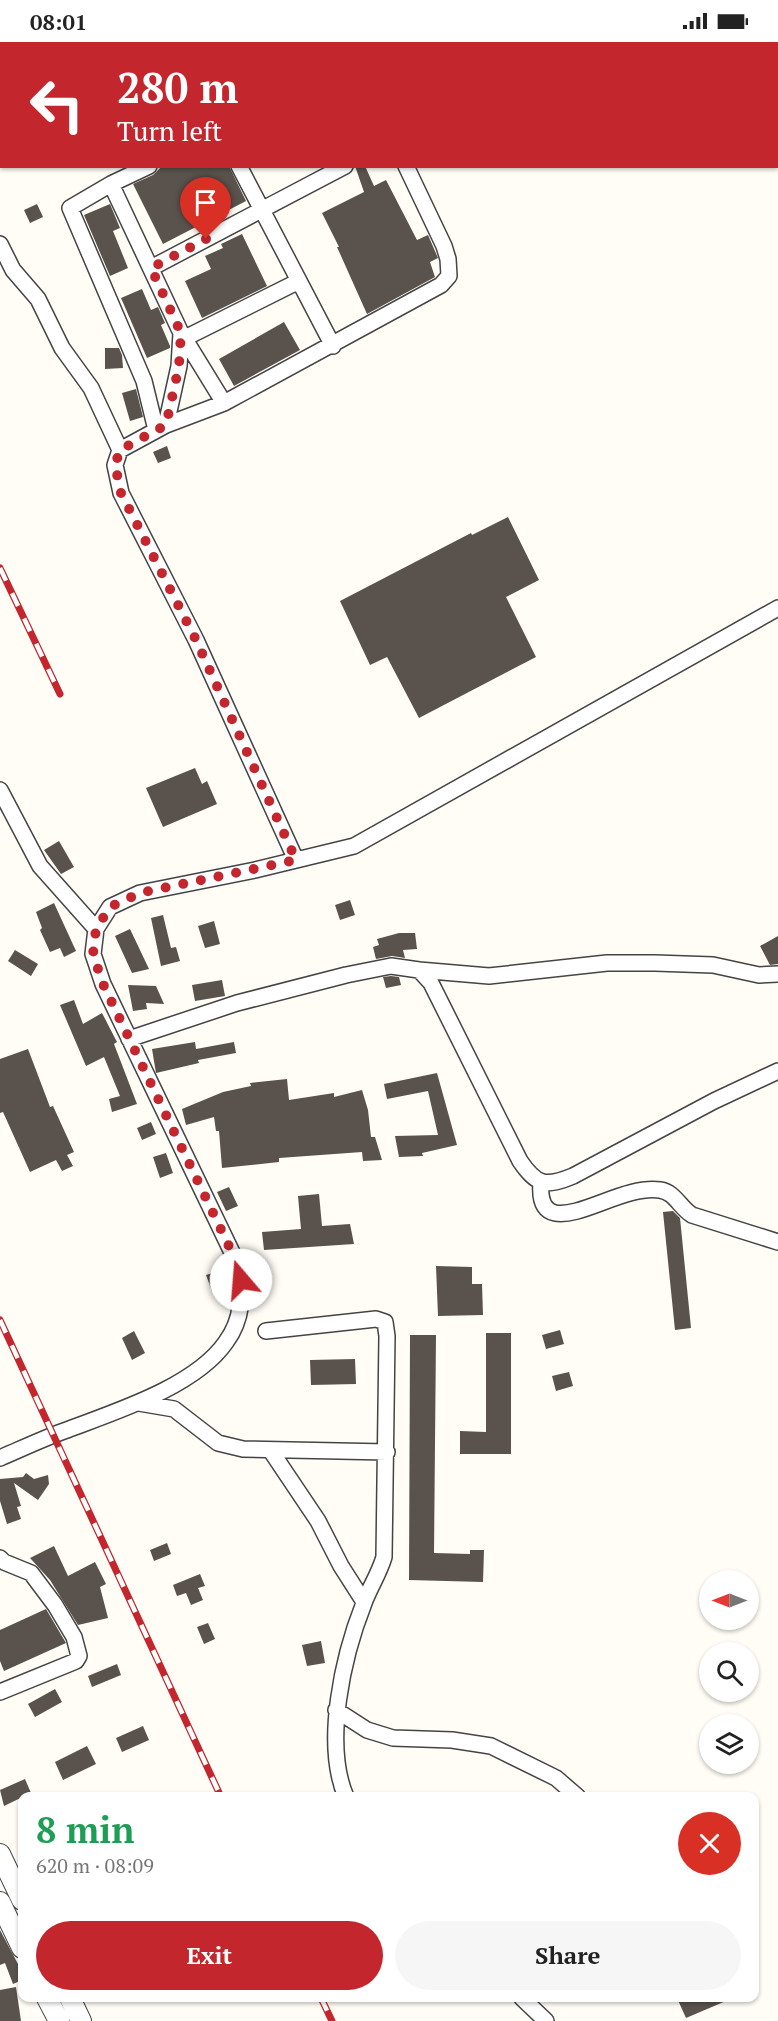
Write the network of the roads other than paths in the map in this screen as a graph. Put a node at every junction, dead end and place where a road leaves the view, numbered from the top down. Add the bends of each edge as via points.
1 (145, 168) edge
2 (240, 168) edge
3 (341, 168) edge
4 (407, 168) edge
5 (111, 184) junction
6 (261, 210) junction
7 (0, 243) edge
8 (151, 268) junction
9 (299, 281) junction
10 (183, 335) junction
11 (333, 346) junction
12 (224, 403) junction
13 (161, 428) junction
14 (120, 450) junction
15 (778, 608) edge
16 (0, 790) edge
17 (296, 860) junction
18 (96, 929) junction
19 (419, 970) junction
20 (778, 974) edge
21 (129, 1039) junction
22 (778, 1071) edge
23 (541, 1183) junction
24 (778, 1242) edge
25 (266, 1331) dead end
26 (139, 1403) junction
27 (271, 1451) junction
28 (387, 1452) junction
29 (0, 1458) edge
30 (0, 1558) edge
31 (364, 1602) junction
32 (0, 1692) edge
33 (336, 1710) junction
34 (344, 1792) edge
35 (572, 1792) edge
36 (0, 1854) edge
37 (18, 1892) edge
38 (0, 1902) edge
39 (18, 1940) edge
40 (49, 2002) edge
41 (72, 2002) edge
42 (526, 2002) edge
43 (59, 2021) edge
44 (81, 2021) edge
45 (546, 2021) edge

1 - 5 street
2 - 6 street
3 - 6 street
4 - 11 street via 444,246 449,276 441,285
5 - 8 street
5 - 13 street via 70,208
6 - 8 street
6 - 9 street
7 - 14 street via 13,270 38,299 62,348 92,388
8 - 10 street
9 - 10 street
9 - 11 street
10 - 12 street
10 - 13 street via 179,366
11 - 12 street
12 - 13 street
13 - 14 street
14 - 17 street via 115,465 121,493 196,640
15 - 17 street via 354,846
16 - 18 street via 40,866
17 - 18 street via 140,893 110,907
18 - 21 street via 93,954
19 - 20 street via 489,976 607,963 656,963 713,965 759,975
19 - 21 street via 391,966 346,975 237,1003
19 - 23 street via 431,983 520,1161
21 - 26 street via 239,1267 243,1293 239,1317 226,1342 202,1368
22 - 23 street via 573,1176 555,1184
23 - 24 street via 543,1203 557,1214 633,1192 663,1190 692,1215
25 - 28 street via 376,1319 385,1322
26 - 27 street via 174,1409 218,1443
26 - 29 street
27 - 28 street
27 - 31 street via 318,1521
28 - 31 street via 384,1557
30 - 32 street via 31,1573 74,1637 79,1656 76,1661
31 - 33 street
33 - 34 street via 337,1761
33 - 35 street via 367,1730 393,1738 491,1746 556,1778
36 - 37 street
38 - 39 street
40 - 43 street
41 - 44 street
42 - 45 street

